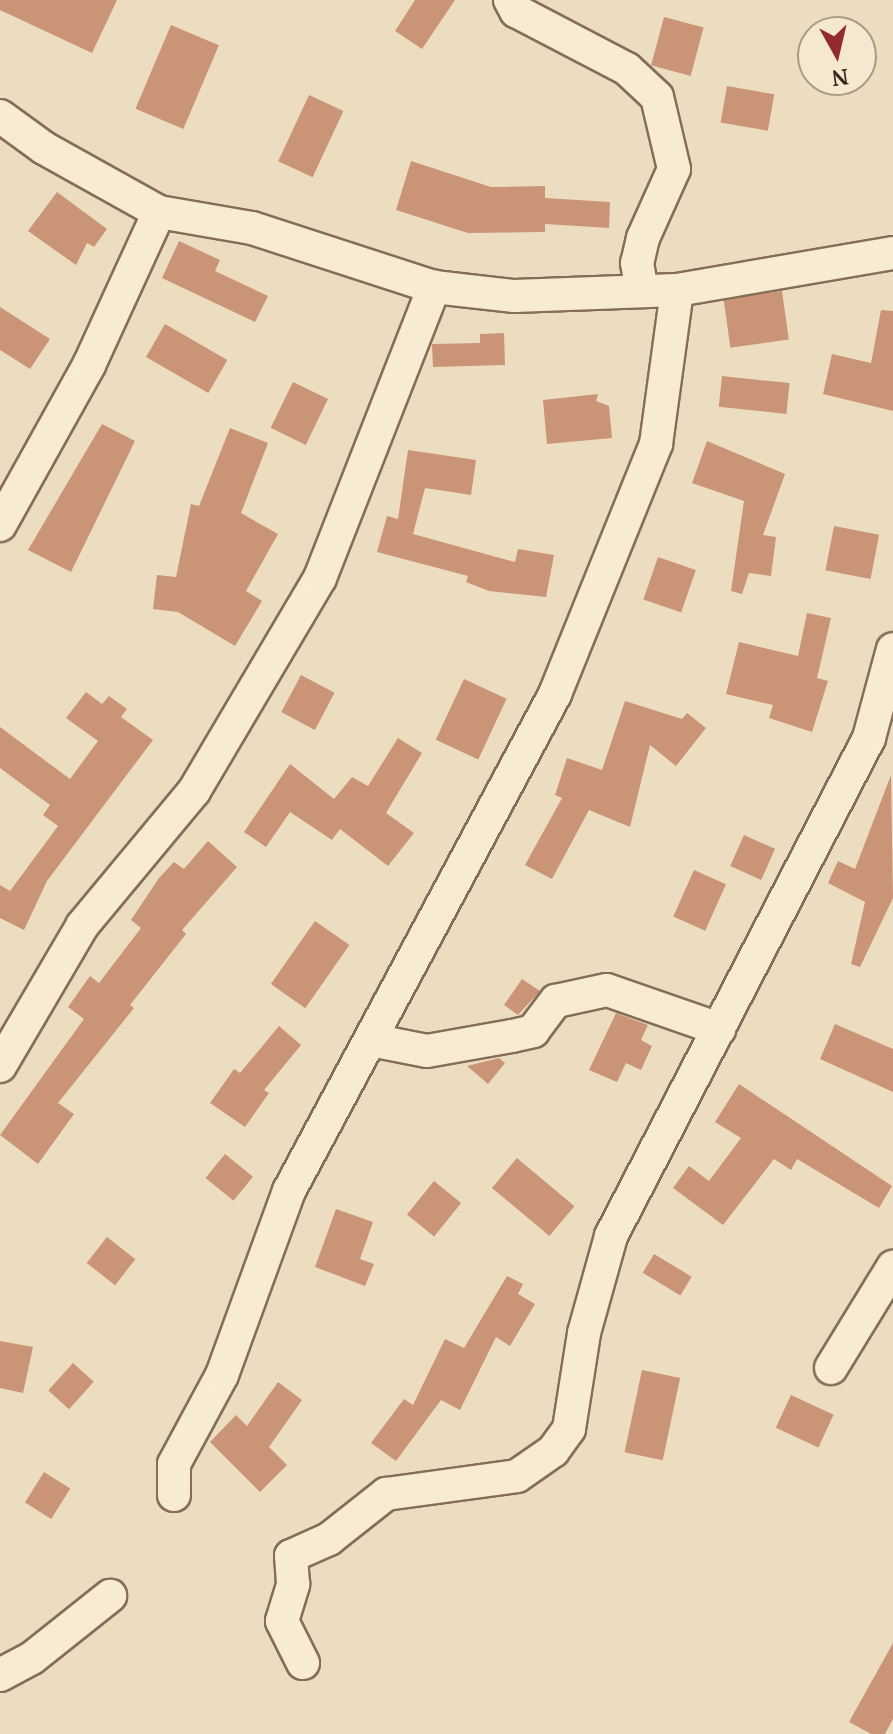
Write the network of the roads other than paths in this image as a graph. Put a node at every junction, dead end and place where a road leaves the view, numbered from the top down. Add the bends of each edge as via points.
1 (510, 0) edge
2 (0, 116) edge
3 (159, 212) junction
4 (893, 253) edge
5 (434, 287) junction
6 (642, 290) junction
7 (677, 290) junction
8 (0, 525) edge
9 (893, 649) edge
10 (719, 1029) junction
11 (371, 1040) junction
12 (0, 1066) edge
13 (893, 1267) edge
14 (831, 1368) dead end
15 (174, 1495) dead end
16 (110, 1596) dead end
17 (303, 1663) dead end
18 (0, 1675) edge

1 - 6 street via 516,11 627,69 657,97 674,169 643,238 637,263
2 - 3 street via 44,148
3 - 5 street via 252,228
3 - 8 street via 89,365
4 - 7 street
5 - 6 street via 514,296
5 - 12 street via 320,578 194,791 82,926
6 - 7 street
7 - 11 street via 656,444 555,694
9 - 10 street via 869,738
10 - 11 street via 607,990 556,1001 533,1031 512,1036 427,1051
10 - 17 street via 611,1236 594,1284 569,1429 553,1451 517,1476 386,1494 329,1539 291,1556 293,1584 282,1621
11 - 15 street via 289,1191 222,1375 174,1464
13 - 14 street
16 - 18 street

